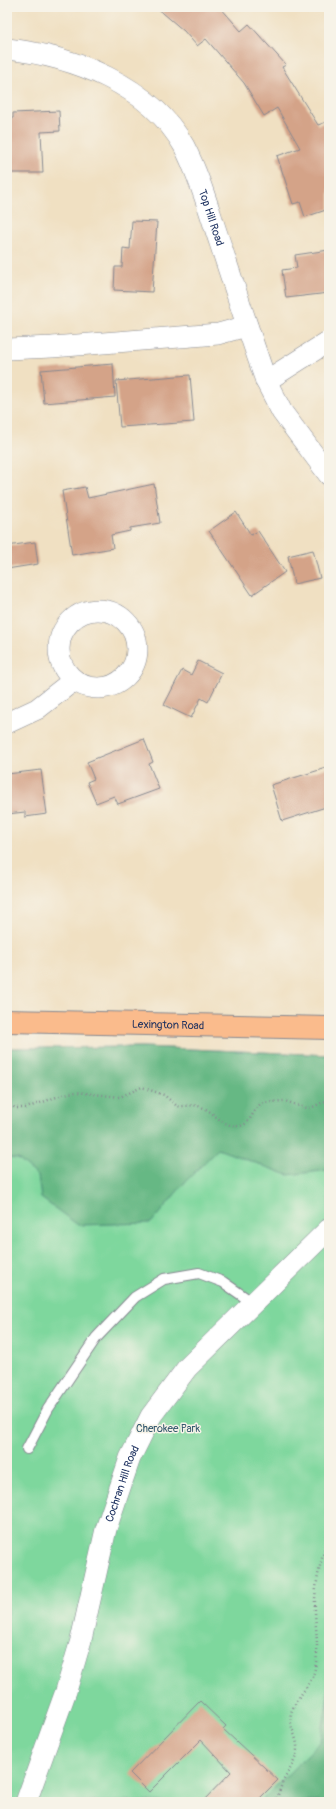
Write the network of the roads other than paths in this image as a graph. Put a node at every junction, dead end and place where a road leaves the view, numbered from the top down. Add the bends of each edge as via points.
1 (7, 49) edge
2 (248, 326) junction
3 (329, 341) edge
4 (7, 349) edge
5 (266, 381) junction
6 (329, 475) edge
7 (74, 680) dead end
8 (7, 723) edge
9 (7, 1021) edge
10 (329, 1028) edge
11 (329, 1229) edge
12 (253, 1303) junction
13 (26, 1449) dead end
14 (26, 1802) edge

1 - 2 street, Top Hill Road via 23,50 70,62 117,82 155,110 171,127 184,146 200,182
2 - 4 street via 218,334 52,348
2 - 5 street, Top Hill Road
3 - 5 street
5 - 6 street, Top Hill Road via 282,412
7 - 8 street via 37,709
9 - 10 main road, Lexington Road
11 - 12 street, Cochran Hill Road
12 - 13 lane via 223,1282 199,1273 164,1279 135,1296 96,1338 48,1409
12 - 14 street, Cochran Hill Road via 187,1368 151,1416 130,1458 106,1530 81,1640 66,1690

